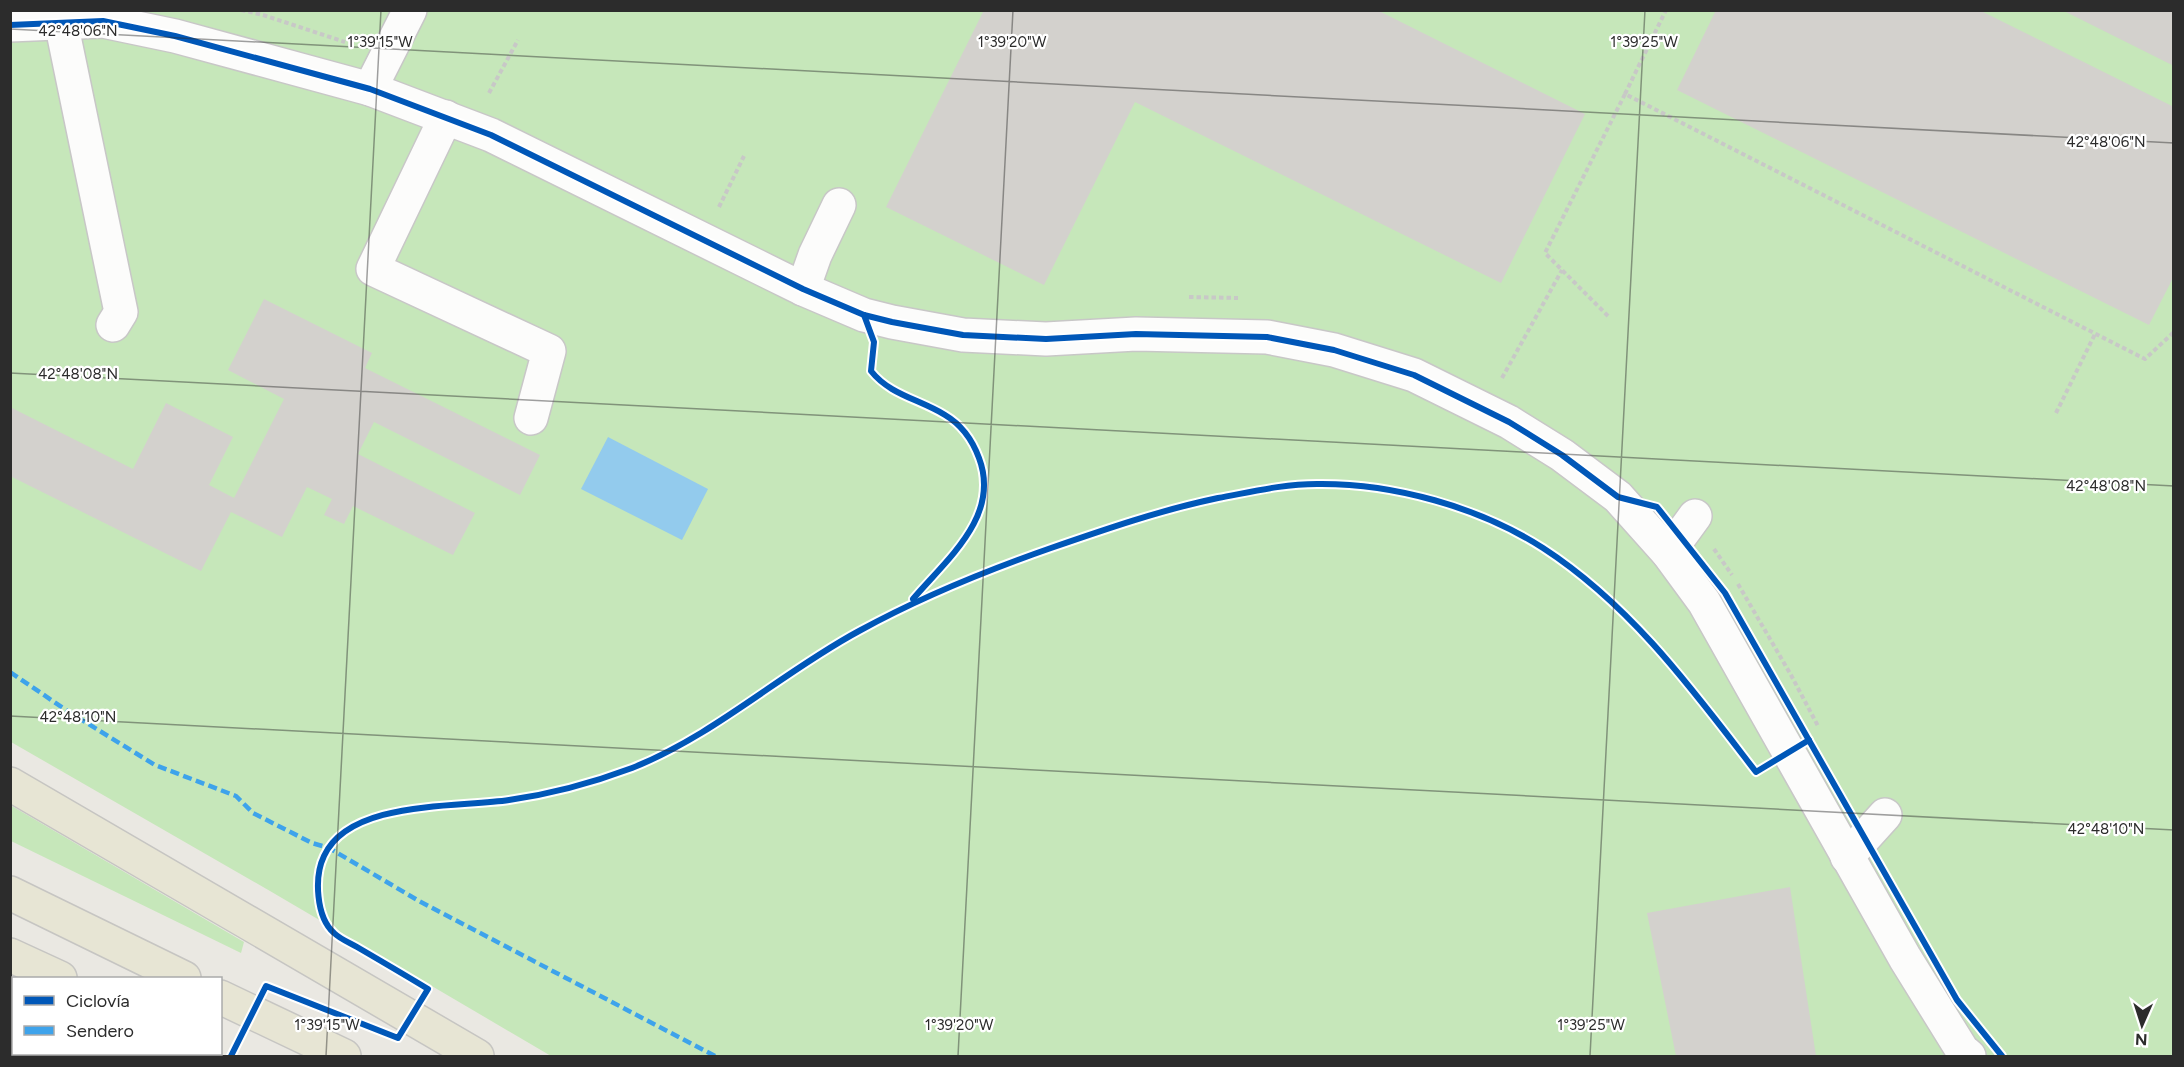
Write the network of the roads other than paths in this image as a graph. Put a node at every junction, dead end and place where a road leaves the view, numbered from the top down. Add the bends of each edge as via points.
1 (410, 10) edge
2 (61, 22) junction
3 (10, 25) edge
4 (370, 89) junction
5 (446, 117) junction
6 (839, 205) dead end
7 (802, 289) junction
8 (113, 325) dead end
9 (531, 418) dead end
10 (1695, 516) dead end
11 (1668, 554) junction
12 (10, 784) edge
13 (1885, 815) dead end
14 (1847, 857) junction
15 (10, 894) edge
16 (10, 955) edge
17 (58, 977) edge
18 (182, 977) edge
19 (222, 997) edge
20 (344, 1056) edge
21 (477, 1056) edge
22 (1969, 1056) edge

1 - 4 lane
2 - 3 lane
2 - 4 lane via 102,21 175,36
2 - 8 lane via 121,312
4 - 5 lane
5 - 7 lane via 491,135
5 - 9 lane via 373,269 549,351
6 - 7 lane
7 - 11 lane via 864,315 963,335 1046,339 1136,334 1267,337 1334,350 1414,375 1509,422 1618,497
10 - 11 lane
11 - 14 lane via 1704,602
12 - 21 main road
13 - 14 lane
14 - 22 lane via 1905,958
15 - 18 main road
16 - 17 main road
19 - 20 main road

